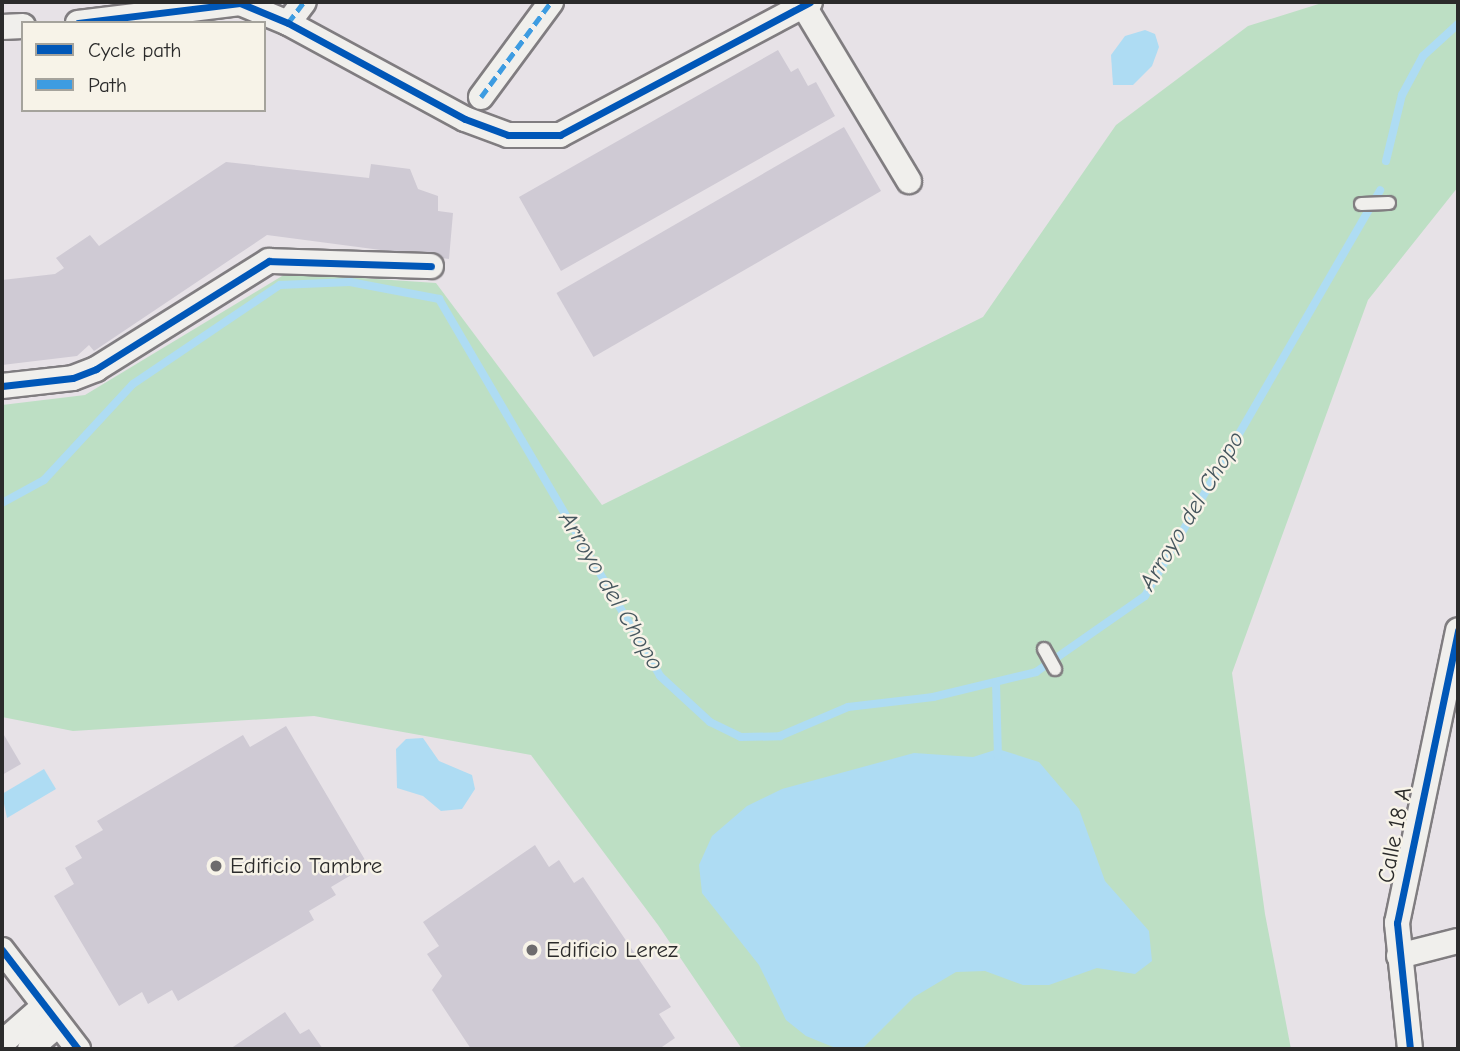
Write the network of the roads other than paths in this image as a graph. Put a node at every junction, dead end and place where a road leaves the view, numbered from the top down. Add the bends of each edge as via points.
1 (80, 2) edge
2 (304, 2) edge
3 (551, 2) edge
4 (808, 5) edge
5 (79, 21) edge
6 (96, 21) edge
7 (288, 23) junction
8 (21, 26) edge
9 (2, 27) edge
10 (481, 97) dead end
11 (909, 181) dead end
12 (1389, 202) dead end
13 (1362, 204) dead end
14 (431, 266) dead end
15 (2, 386) edge
16 (1458, 630) edge
17 (1044, 649) dead end
18 (1055, 669) dead end
19 (1458, 941) edge
20 (2, 950) edge
21 (1399, 956) junction
22 (51, 1015) junction
23 (2, 1044) edge
24 (30, 1049) edge
25 (78, 1049) edge
26 (1410, 1049) edge

1 - 5 street
2 - 7 street
3 - 10 street
4 - 7 street via 560,135 508,135 465,119
4 - 11 street
6 - 7 street via 240,4
8 - 9 street
12 - 13 lane
14 - 15 street via 269,261 96,369 73,378
16 - 21 street, Calle 18 A via 1397,923
17 - 18 lane
19 - 21 street
20 - 22 street
21 - 26 street, Calle 18 A
22 - 23 street
22 - 24 street
22 - 25 street

